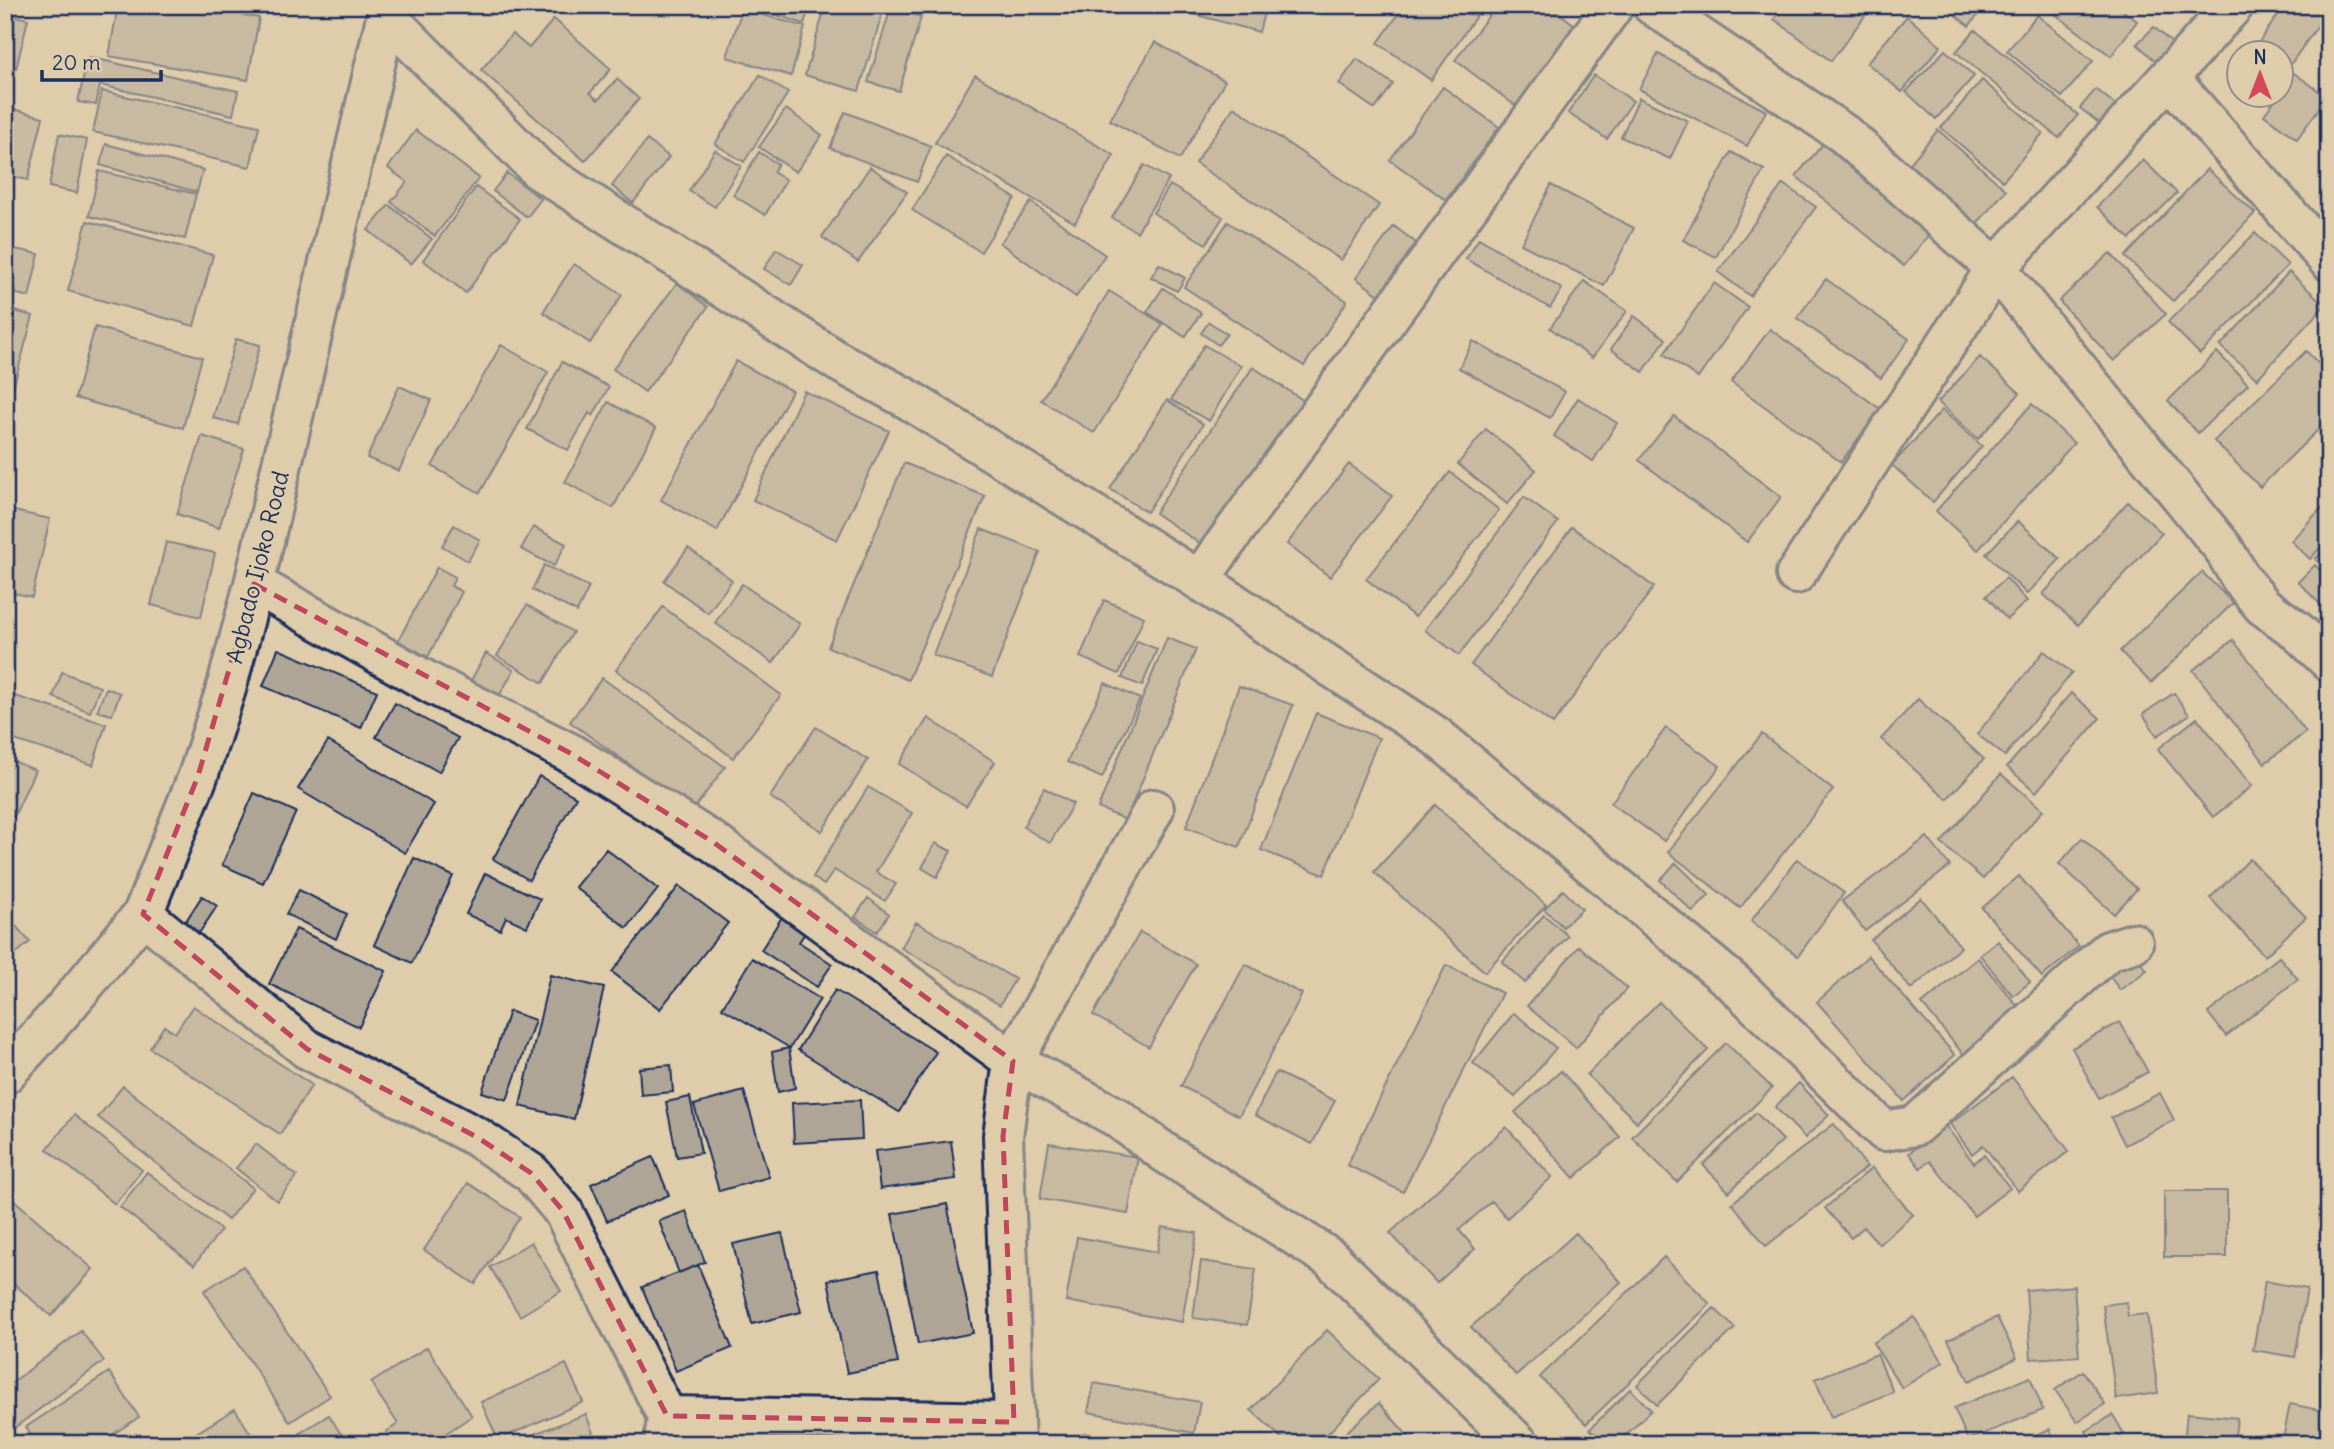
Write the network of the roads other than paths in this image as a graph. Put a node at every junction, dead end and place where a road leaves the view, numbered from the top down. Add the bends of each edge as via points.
1 (1614, 5) edge
2 (1652, 5) edge
3 (2234, 5) edge
4 (388, 11) edge
5 (2169, 79) junction
6 (2329, 261) edge
7 (1996, 268) junction
8 (1796, 574) dead end
9 (1199, 580) junction
10 (254, 584) junction
11 (2329, 662) edge
12 (1154, 809) dead end
13 (143, 914) junction
14 (2133, 943) dead end
15 (1013, 1061) junction
16 (5, 1074) edge
17 (665, 1430) edge
18 (1014, 1433) edge
19 (1519, 1444) edge

1 - 9 street
2 - 7 street via 1844,134
3 - 5 street
4 - 9 street via 539,170 839,362 906,398
4 - 10 street, Agbado Ijoko Road
5 - 6 street
5 - 7 street
7 - 8 street
7 - 11 street via 2223,548 2263,606
9 - 14 street via 1436,736 1735,984 1884,1131 1915,1126 2108,951
10 - 13 street, Agbado Ijoko Road via 198,776
10 - 15 street via 432,684 570,753 702,835
12 - 15 street
13 - 16 street, Agbado Ijoko Road
13 - 17 street via 307,1049 477,1137 531,1173 563,1210
15 - 18 street via 1003,1136
15 - 19 street via 1116,1117 1330,1258
17 - 18 street

